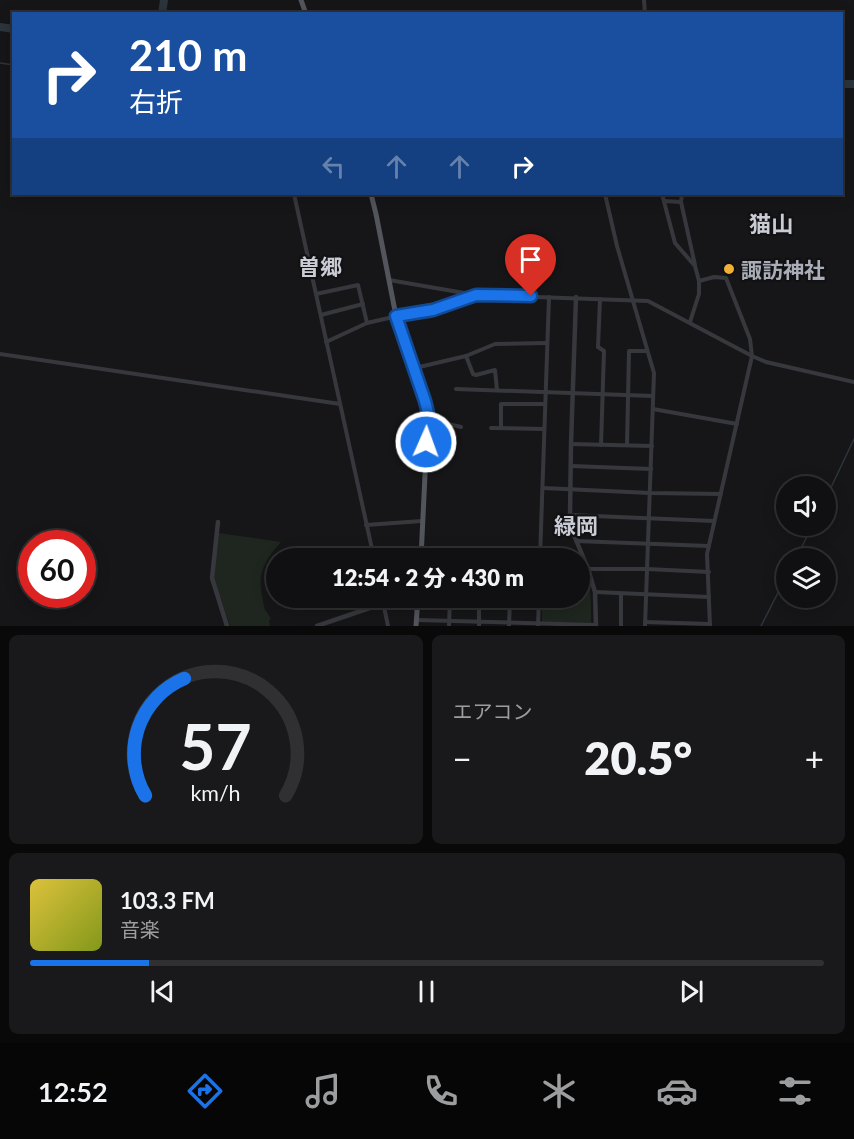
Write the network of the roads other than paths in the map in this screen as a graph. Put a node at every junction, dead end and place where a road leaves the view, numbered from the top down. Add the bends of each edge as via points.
1 (294, 195) edge
2 (371, 195) edge
3 (605, 195) edge
4 (662, 195) edge
5 (682, 195) edge
6 (664, 201) junction
7 (681, 202) junction
8 (695, 266) junction
9 (388, 280) junction
10 (699, 281) junction
11 (316, 294) junction
12 (476, 295) junction
13 (549, 297) junction
14 (576, 297) junction
15 (600, 299) junction
16 (633, 300) junction
17 (363, 304) junction
18 (321, 315) junction
19 (396, 316) junction
20 (690, 322) junction
21 (367, 323) junction
22 (326, 342) junction
23 (547, 343) junction
24 (647, 351) junction
25 (0, 354) edge
26 (466, 356) junction
27 (752, 356) junction
28 (414, 368) junction
29 (854, 382) edge
30 (456, 389) dead end
31 (497, 390) junction
32 (546, 392) junction
33 (572, 393) junction
34 (603, 394) junction
35 (628, 395) junction
36 (653, 396) junction
37 (340, 404) junction
38 (545, 404) junction
39 (653, 409) junction
40 (428, 422) junction
41 (737, 424) junction
42 (461, 427) dead end
43 (501, 427) junction
44 (491, 428) dead end
45 (544, 429) junction
46 (571, 444) junction
47 (601, 445) junction
48 (627, 445) junction
49 (652, 446) junction
50 (571, 466) junction
51 (651, 469) junction
52 (543, 488) junction
53 (570, 489) junction
54 (650, 493) junction
55 (721, 494) junction
56 (570, 515) junction
57 (648, 518) junction
58 (422, 520) junction
59 (714, 521) junction
60 (218, 522) dead end
61 (366, 525) junction
62 (576, 541) junction
63 (648, 544) junction
64 (709, 546) junction
65 (372, 548) edge
66 (421, 548) edge
67 (540, 548) edge
68 (579, 548) edge
69 (590, 569) edge
70 (647, 569) junction
71 (709, 572) junction
72 (590, 576) edge
73 (595, 592) junction
74 (621, 593) junction
75 (646, 594) junction
76 (709, 597) junction
77 (366, 608) edge
78 (385, 608) edge
79 (417, 608) edge
80 (450, 608) edge
81 (479, 608) edge
82 (510, 608) edge
83 (539, 608) edge
84 (333, 623) edge
85 (416, 623) edge
86 (449, 623) edge
87 (479, 624) edge
88 (509, 624) edge
89 (645, 624) edge
90 (538, 625) edge
91 (560, 625) edge
92 (596, 625) edge
93 (710, 625) edge
94 (227, 626) edge
95 (316, 626) edge
96 (388, 626) edge
97 (621, 626) edge

1 - 11 street
2 - 9 main road
3 - 16 street
4 - 6 street
5 - 7 street
6 - 7 street
6 - 8 street via 675,243
7 - 8 street
8 - 10 street
9 - 12 street
9 - 19 main road
10 - 20 street
10 - 27 street via 726,278 750,339
11 - 17 street via 358,285
11 - 18 street
12 - 13 street
12 - 19 street via 433,310
13 - 14 street
13 - 23 street
14 - 15 street
14 - 33 street
15 - 16 street
15 - 34 street via 598,347 604,351
16 - 20 street via 648,301
16 - 24 street
17 - 18 street
17 - 21 street
18 - 22 street
19 - 21 street
19 - 28 main road
20 - 27 street
21 - 22 street
22 - 37 street
23 - 26 street via 495,344
23 - 32 street
24 - 35 street via 629,351
24 - 36 street via 654,373
25 - 37 street
26 - 28 street
26 - 31 street via 473,374 495,370
27 - 29 street
27 - 41 street
28 - 40 main road
30 - 31 street
31 - 32 street
32 - 33 street
32 - 38 street
33 - 34 street
33 - 46 street
34 - 35 street
34 - 47 street
35 - 36 street
35 - 48 street
36 - 39 street
37 - 61 street
38 - 43 street via 501,404
38 - 45 street
39 - 41 street
39 - 49 street
40 - 42 street
40 - 58 main road
41 - 55 street
43 - 44 street
43 - 45 street
45 - 52 street
46 - 47 street
46 - 50 street
47 - 48 street
48 - 49 street
49 - 51 street
50 - 51 street
50 - 53 street
51 - 54 street
52 - 53 street
52 - 67 street
53 - 54 street
53 - 56 street
54 - 55 street
54 - 57 street
55 - 59 street
56 - 57 street
56 - 62 street
57 - 59 street
57 - 63 street
58 - 61 street
58 - 66 main road
59 - 64 street
60 - 94 street via 212,578
61 - 65 street
62 - 63 street
62 - 68 street
63 - 64 street
63 - 70 street
64 - 71 street
69 - 70 street
70 - 71 street
70 - 75 street
71 - 76 street
72 - 73 street
73 - 74 street
73 - 92 street
74 - 75 street
74 - 97 street
75 - 76 street
75 - 89 street
76 - 93 street
77 - 84 street
78 - 96 street
79 - 85 main road
80 - 86 street
81 - 87 street
82 - 88 street
83 - 90 street
84 - 95 street
85 - 86 street
86 - 87 street
87 - 88 street
88 - 90 street
89 - 93 street
90 - 91 street
91 - 92 street

